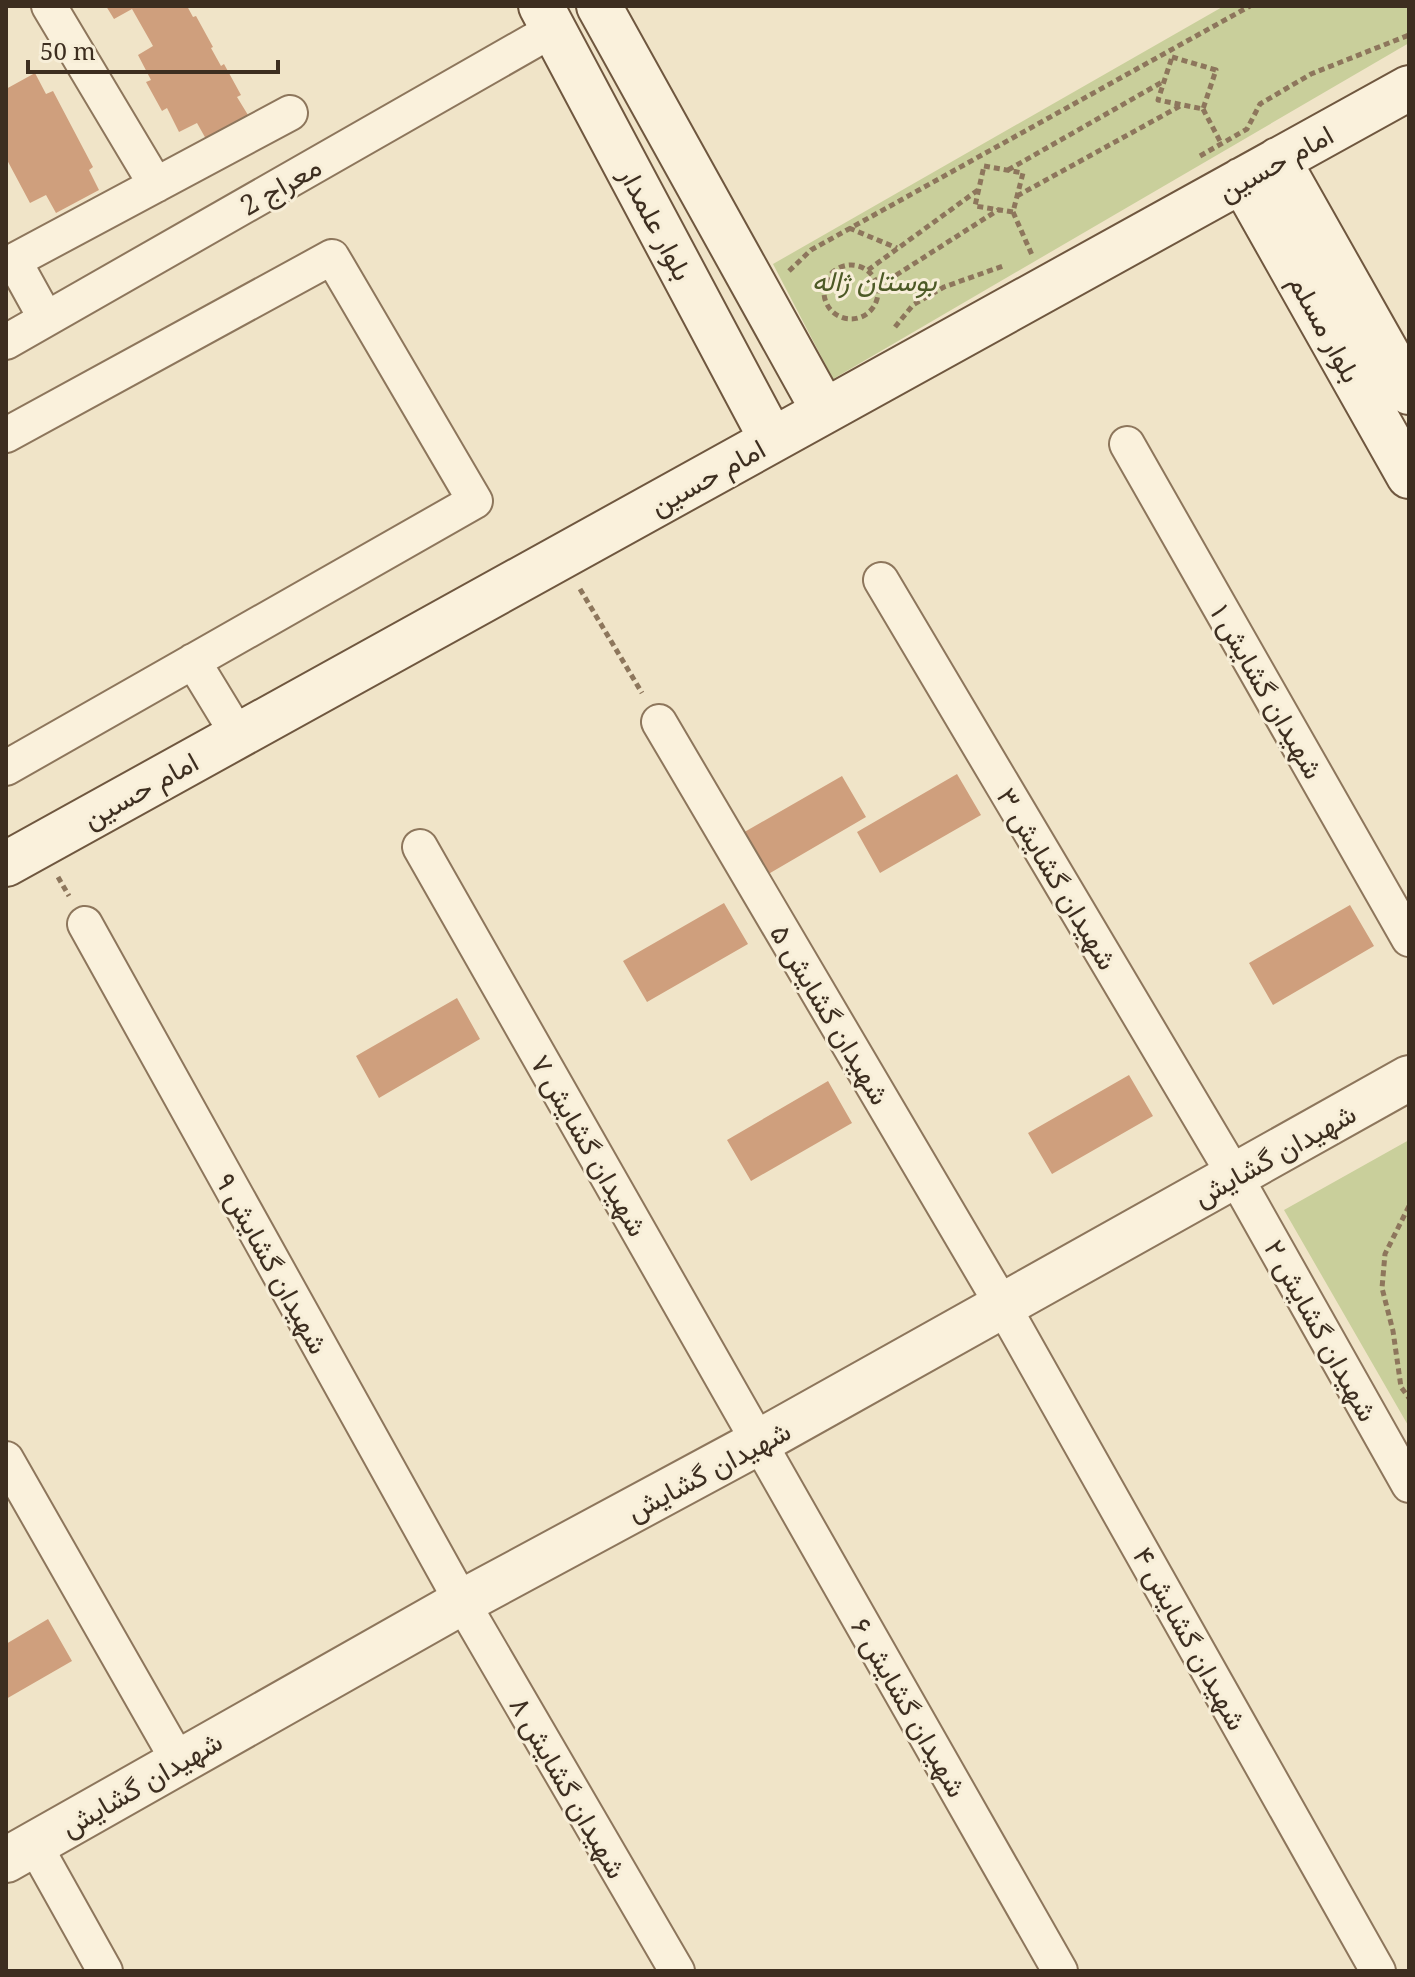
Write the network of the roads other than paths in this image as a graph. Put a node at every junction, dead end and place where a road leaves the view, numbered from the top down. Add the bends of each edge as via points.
1 (49, 6) edge
2 (599, 6) edge
3 (548, 17) edge
4 (1409, 88) edge
5 (290, 113) dead end
6 (1260, 170) junction
7 (156, 185) junction
8 (10, 263) edge
9 (46, 319) junction
10 (6, 342) edge
11 (1409, 392) edge
12 (824, 411) junction
13 (6, 435) edge
14 (772, 440) junction
15 (1127, 444) dead end
16 (1409, 476) edge
17 (881, 580) dead end
18 (193, 661) junction
19 (659, 722) road end
20 (238, 735) junction
21 (6, 768) edge
22 (420, 847) dead end
23 (23, 854) edge
24 (85, 924) road end
25 (1409, 939) edge
26 (1409, 1078) edge
27 (1235, 1176) junction
28 (1003, 1306) junction
29 (759, 1442) junction
30 (6, 1459) edge
31 (1409, 1485) edge
32 (462, 1602) junction
33 (179, 1762) junction
34 (20, 1852) edge
35 (105, 1971) edge
36 (677, 1971) edge
37 (1060, 1971) edge
38 (1378, 1971) edge

1 - 7 street
2 - 12 main road, بلوار علمدار
3 - 9 street, معراج 2
3 - 14 main road, بلوار علمدار
4 - 6 main road, امام حسین
5 - 7 street
6 - 11 main road, بلوار مسلم
6 - 12 main road, امام حسین
6 - 16 main road, بلوار مسلم
7 - 8 street
8 - 9 street
9 - 10 street, معراج 2
12 - 14 main road, امام حسین
13 - 18 street via 332,257 475,501
14 - 20 main road, امام حسین
15 - 25 street, شهیدان گشایش ۱
17 - 27 street, شهیدان گشایش ۳
18 - 20 street
18 - 21 street
19 - 28 street, شهیدان گشایش ۵
20 - 23 main road, امام حسین
22 - 29 street, شهیدان گشایش ۷
24 - 32 street, شهیدان گشایش ۹
26 - 27 main road, شهیدان گشایش
27 - 28 main road, شهیدان گشایش
27 - 31 street, شهیدان گشایش ۲
28 - 29 main road, شهیدان گشایش
28 - 38 street, شهیدان گشایش ۴
29 - 32 main road, شهیدان گشایش
29 - 37 street, شهیدان گشایش ۶
30 - 33 street
32 - 33 main road, شهیدان گشایش
32 - 36 street, شهیدان گشایش ۸
33 - 34 main road, شهیدان گشایش
34 - 35 street

